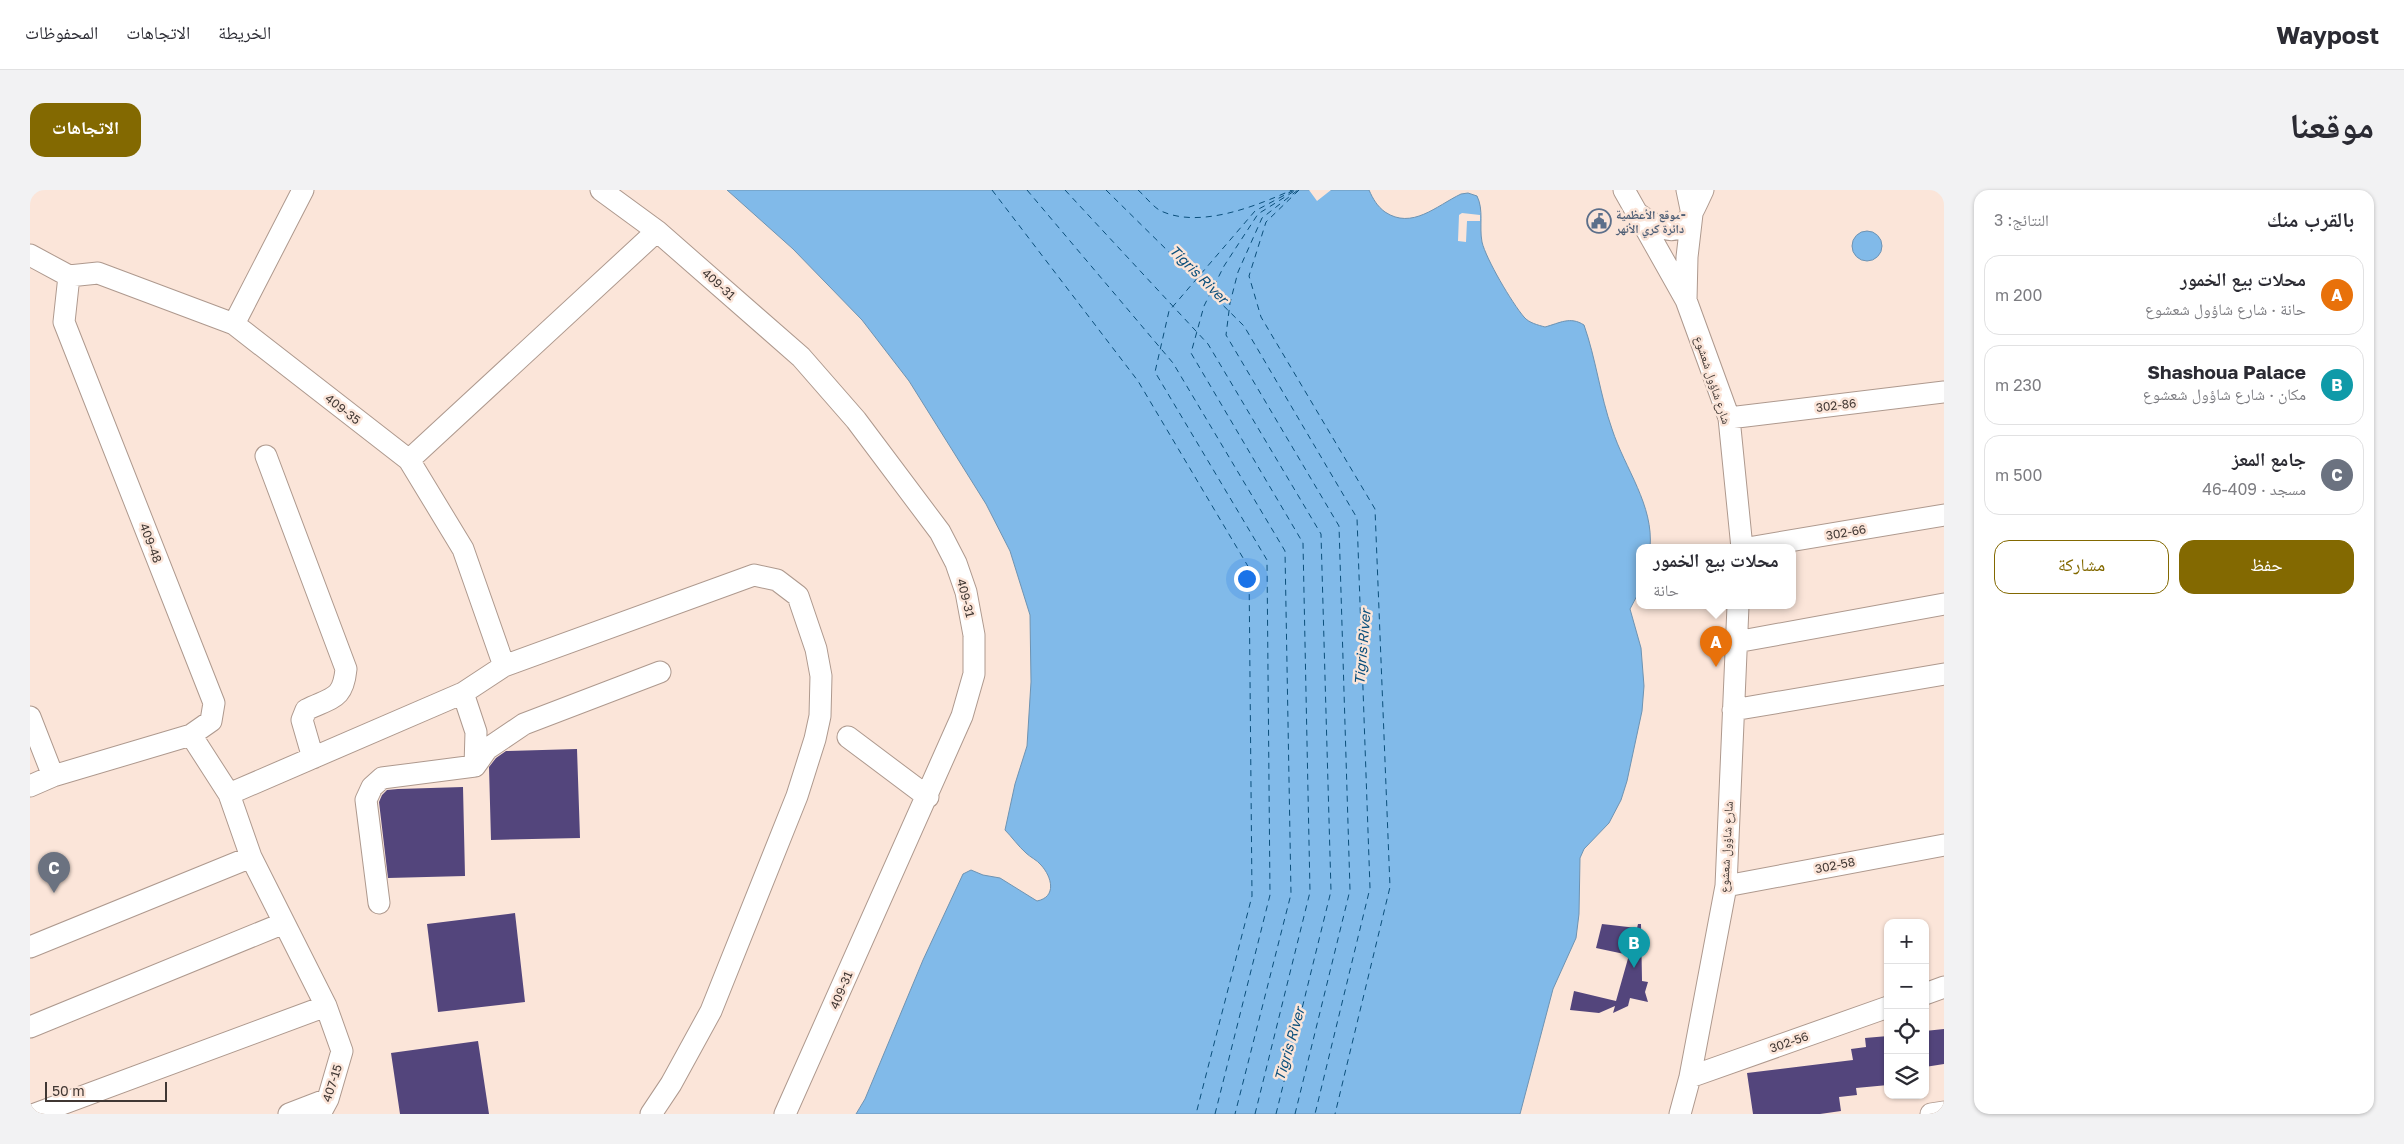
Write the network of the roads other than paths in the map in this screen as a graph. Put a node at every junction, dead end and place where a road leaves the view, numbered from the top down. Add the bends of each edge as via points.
1 (303, 190) edge
2 (601, 190) edge
3 (1624, 190) edge
4 (1687, 190) edge
5 (1703, 190) edge
6 (1692, 214) junction
7 (1639, 215) junction
8 (657, 231) junction
9 (30, 255) edge
10 (69, 276) junction
11 (1686, 300) junction
12 (234, 324) junction
13 (1944, 392) edge
14 (1729, 418) junction
15 (266, 456) dead end
16 (409, 460) junction
17 (1944, 515) edge
18 (1742, 544) edge
19 (1772, 544) edge
20 (1944, 604) edge
21 (1738, 609) edge
22 (1736, 642) junction
23 (504, 666) junction
24 (660, 672) dead end
25 (1944, 674) edge
26 (463, 693) junction
27 (1733, 710) junction
28 (30, 717) edge
29 (191, 735) junction
30 (848, 737) dead end
31 (313, 758) junction
32 (475, 766) junction
33 (53, 776) junction
34 (30, 786) edge
35 (230, 794) junction
36 (928, 796) junction
37 (1944, 844) edge
38 (251, 857) junction
39 (1726, 886) junction
40 (379, 903) dead end
41 (284, 923) junction
42 (30, 947) edge
43 (1944, 987) edge
44 (1929, 993) edge
45 (326, 1006) junction
46 (1884, 1008) edge
47 (30, 1027) edge
48 (1690, 1077) junction
49 (324, 1107) edge
50 (1944, 1112) edge
51 (35, 1114) edge
52 (289, 1114) edge
53 (651, 1114) edge
54 (785, 1114) edge
55 (1680, 1114) edge
56 (1931, 1114) edge

1 - 12 street
2 - 8 street, 409-31
3 - 7 street
4 - 6 street
5 - 6 street
6 - 7 street via 1683,226 1668,230 1660,229
6 - 11 street, شارع شاؤول شعشوع
7 - 11 street
8 - 16 street
8 - 36 street, 409-31 via 801,357 856,420 940,532 956,563 966,592 974,635 974,674 962,716
9 - 10 street
10 - 12 street, 409-35 via 98,273
10 - 29 street, 409-48 via 64,322 214,703 211,721
11 - 14 street, شارع شاؤول شعشوع
12 - 16 street, 409-35
13 - 14 street, 302-86
14 - 18 street, شارع شاؤول شعشوع
15 - 31 street via 346,669 345,685 340,693 306,710 302,720
16 - 23 street, 409-35 via 463,549
17 - 19 street, 302-66
20 - 22 street
21 - 22 street, شارع شاؤول شعشوع
22 - 27 street, شارع شاؤول شعشوع
23 - 26 street
23 - 53 street via 754,574 777,580 798,596 816,649 821,676 820,716 797,796 711,1011
24 - 32 street via 524,724 487,749
25 - 27 street
26 - 31 street
26 - 32 street via 476,732
27 - 39 street, شارع شاؤول شعشوع
28 - 33 street
29 - 33 street, 409-48
29 - 35 street
30 - 36 street
31 - 35 street
32 - 40 street via 382,778 372,787 366,800
33 - 34 street, 409-48
35 - 38 street
36 - 54 street, 409-31
37 - 39 street, 302-58
38 - 41 street
38 - 42 street
39 - 48 street, شارع شاؤول شعشوع
41 - 45 street
41 - 47 street
43 - 44 street
45 - 49 street, 407-15 via 342,1050
45 - 51 street
46 - 48 street, 302-56
48 - 55 street, شارع شاؤول شعشوع
49 - 52 street
50 - 56 street

